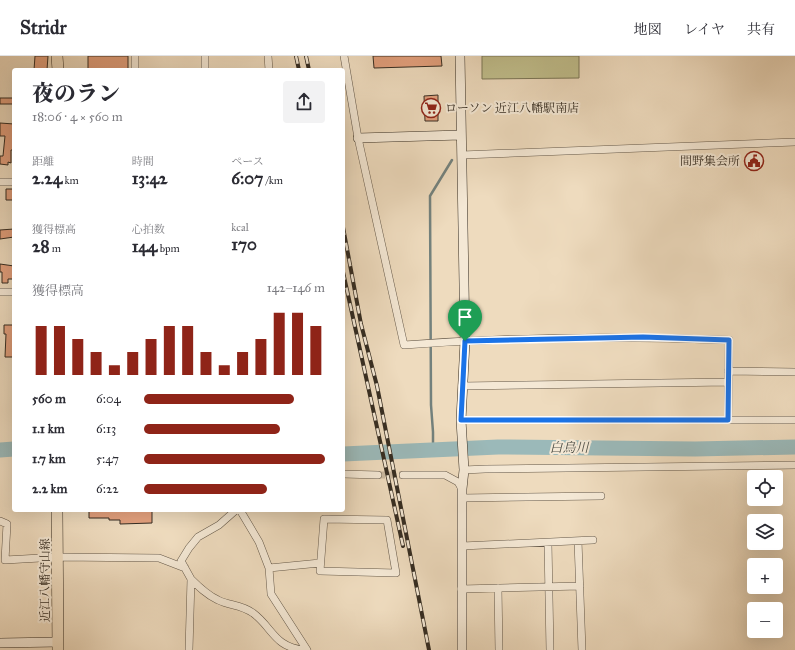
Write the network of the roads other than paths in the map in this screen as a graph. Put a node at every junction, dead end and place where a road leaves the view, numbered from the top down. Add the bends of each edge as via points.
1 (58, 56) edge
2 (135, 56) edge
3 (205, 56) edge
4 (268, 56) edge
5 (344, 56) edge
6 (460, 56) edge
7 (58, 68) edge
8 (135, 68) edge
9 (205, 68) edge
10 (269, 68) edge
11 (461, 135) junction
12 (358, 138) junction
13 (795, 142) edge
14 (462, 155) junction
15 (0, 182) edge
16 (12, 182) edge
17 (0, 292) edge
18 (12, 292) edge
19 (465, 341) junction
20 (728, 371) junction
21 (795, 372) edge
22 (728, 382) junction
23 (462, 386) junction
24 (461, 420) junction
25 (728, 420) junction
26 (795, 420) edge
27 (795, 465) edge
28 (464, 470) junction
29 (345, 474) edge
30 (378, 474) tunnel mouth
31 (403, 475) tunnel mouth
32 (462, 493) junction
33 (600, 496) dead end
34 (57, 512) edge
35 (234, 512) edge
36 (241, 512) edge
37 (0, 521) edge
38 (593, 540) dead end
39 (578, 541) junction
40 (548, 543) junction
41 (462, 546) junction
42 (58, 557) junction
43 (2, 560) edge
44 (320, 563) junction
45 (185, 568) junction
46 (269, 568) junction
47 (191, 579) junction
48 (580, 586) junction
49 (549, 587) junction
50 (498, 588) junction
51 (461, 589) junction
52 (0, 643) edge
53 (58, 646) edge
54 (189, 650) edge
55 (305, 650) edge
56 (462, 650) edge
57 (499, 650) edge
58 (550, 650) edge
59 (582, 650) edge

1 - 7 main road
2 - 8 street
3 - 9 street
4 - 10 street
5 - 12 street
6 - 11 street
11 - 12 street
11 - 14 street
12 - 19 street via 404,345
13 - 14 street
14 - 19 street
15 - 16 street
17 - 18 street
19 - 20 street via 643,337 729,340
19 - 23 street
20 - 21 street
20 - 22 street
22 - 23 street
22 - 25 street
23 - 24 street
24 - 25 street
24 - 28 street
25 - 26 street
27 - 28 street
28 - 32 street
29 - 30 street
31 - 32 street via 445,475 458,482
32 - 33 street
32 - 41 street
34 - 42 main road, 近江八幡守山線
35 - 45 street via 219,525 198,537 181,561
36 - 46 street via 259,542
37 - 43 street via 7,524
38 - 39 street
39 - 40 street
39 - 48 street
40 - 41 street
40 - 49 street
41 - 51 street
42 - 43 street
42 - 45 street via 159,558
42 - 53 main road, 近江八幡守山線
44 - 44 street via 324,519 387,520 396,573 320,571
44 - 46 street
45 - 47 street
46 - 55 street via 271,594
47 - 54 street
47 - 55 street via 218,601 243,606 279,641 292,649
48 - 49 street
48 - 59 street
49 - 50 street
49 - 58 street
50 - 51 street
50 - 57 street
51 - 56 street
52 - 53 street

